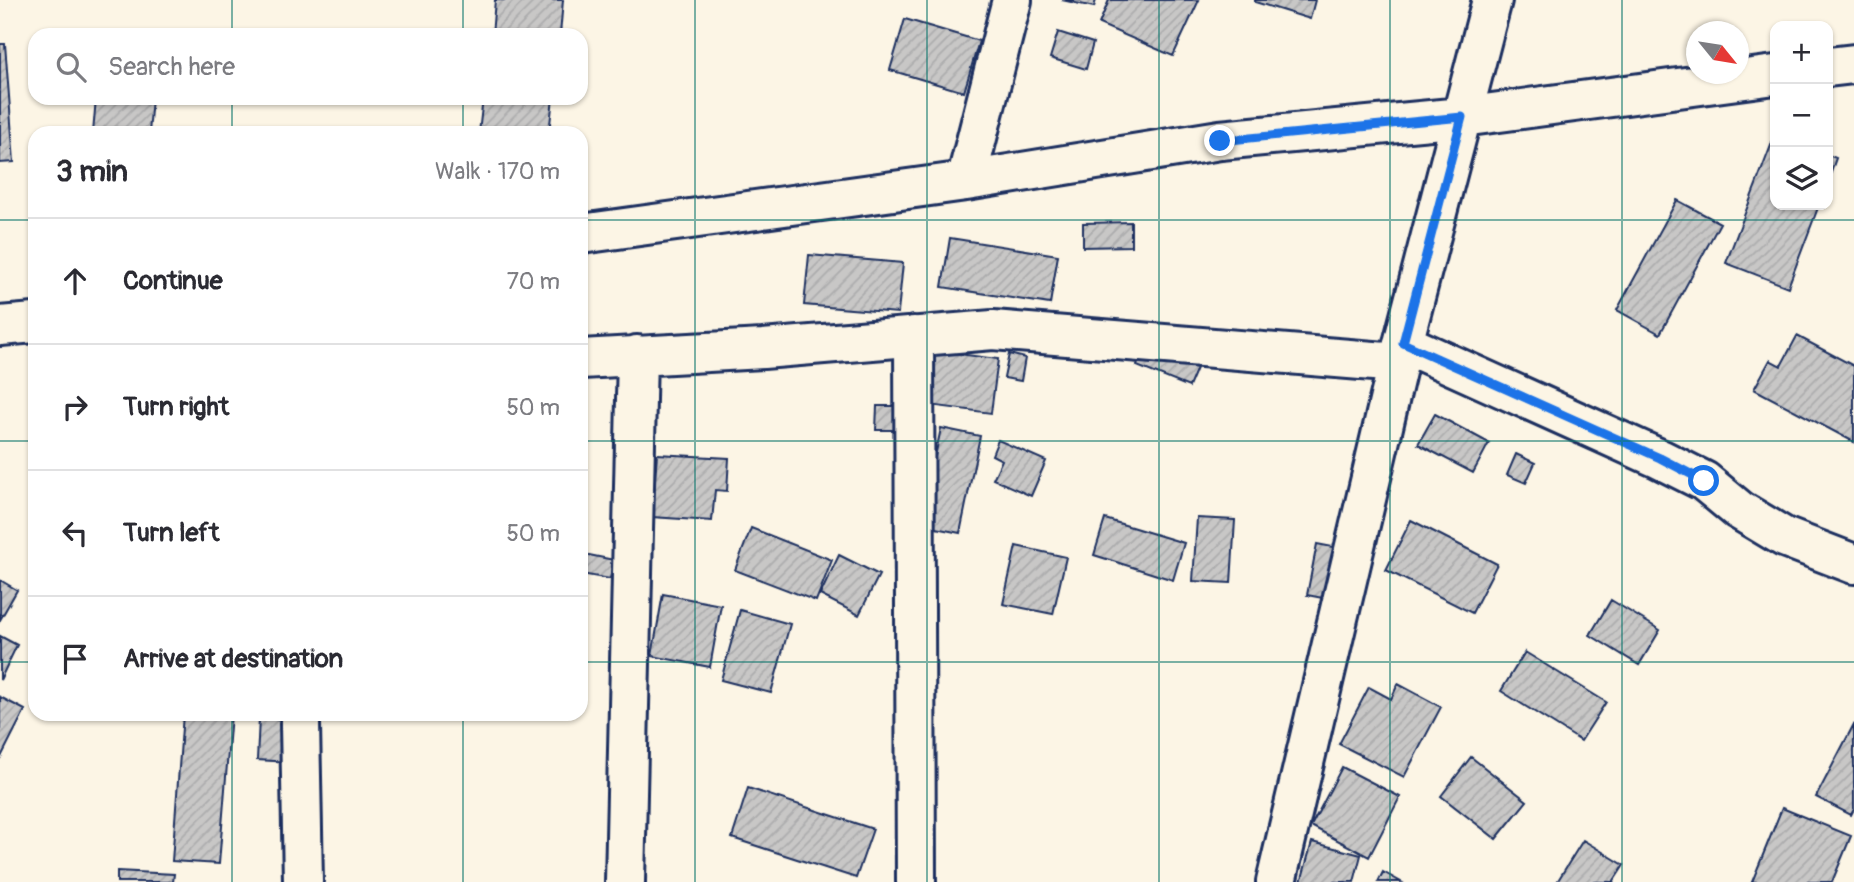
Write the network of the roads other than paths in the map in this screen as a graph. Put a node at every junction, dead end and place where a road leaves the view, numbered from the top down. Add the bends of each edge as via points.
1 (1012, 0) edge
2 (1492, 0) edge
3 (1854, 64) edge
4 (1833, 66) edge
5 (1770, 76) edge
6 (1462, 117) junction
7 (966, 181) junction
8 (588, 233) edge
9 (28, 324) edge
10 (0, 326) edge
11 (914, 336) junction
12 (1401, 353) junction
13 (637, 355) junction
14 (588, 358) edge
15 (1854, 564) edge
16 (300, 724) dead end
17 (303, 882) edge
18 (625, 882) edge
19 (916, 882) edge
20 (1276, 882) edge

1 - 7 street
2 - 6 street
3 - 4 street
5 - 6 street
6 - 7 street via 1220,141
6 - 12 street
7 - 8 street
9 - 10 street
11 - 12 street via 993,330
11 - 13 street
11 - 19 street
12 - 15 street via 1660,458 1704,481 1784,537
12 - 20 street
13 - 14 street
13 - 18 street
16 - 17 street

